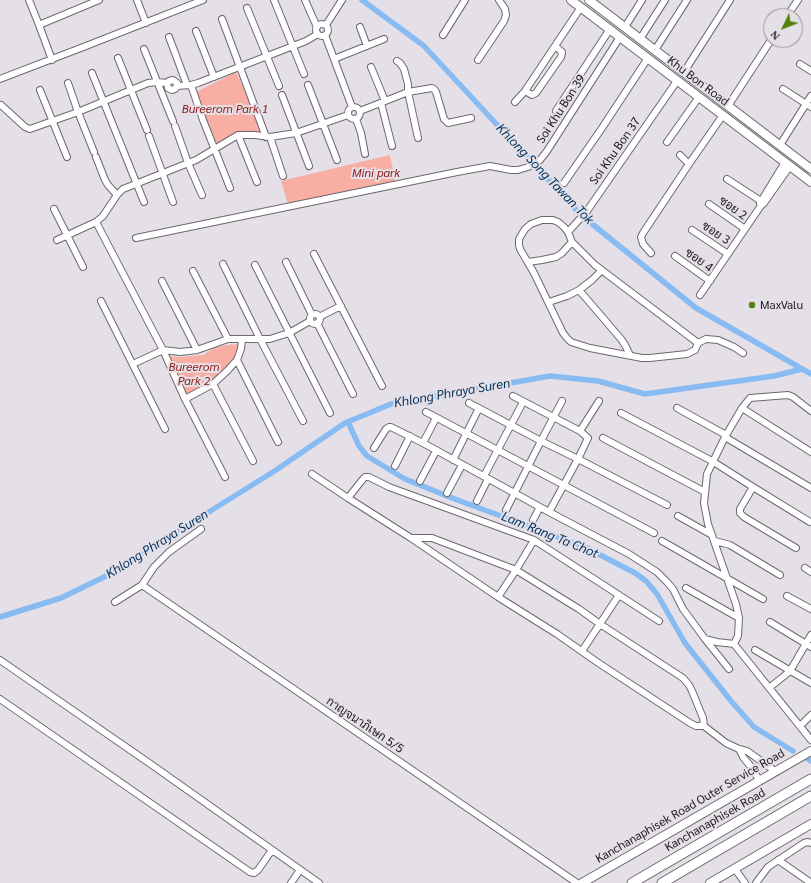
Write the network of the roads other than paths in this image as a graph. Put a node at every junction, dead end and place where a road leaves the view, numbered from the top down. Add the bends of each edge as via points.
1 (29, 0) edge
2 (99, 0) edge
3 (137, 0) edge
4 (203, 0) edge
5 (274, 0) edge
6 (305, 0) edge
7 (342, 0) edge
8 (465, 0) edge
9 (499, 0) edge
10 (571, 0) edge
11 (589, 0) edge
12 (642, 0) edge
13 (665, 0) edge
14 (687, 0) edge
15 (730, 0) edge
16 (247, 8) dead end
17 (581, 8) junction
18 (222, 19) dead end
19 (146, 23) junction
20 (39, 25) junction
21 (326, 25) junction
22 (317, 27) junction
23 (360, 27) dead end
24 (625, 27) junction
25 (610, 29) junction
26 (196, 30) dead end
27 (322, 35) junction
28 (443, 35) dead end
29 (169, 36) dead end
30 (620, 37) junction
31 (384, 39) dead end
32 (640, 39) junction
33 (293, 46) junction
34 (367, 46) junction
35 (555, 46) junction
36 (766, 48) edge
37 (144, 49) dead end
38 (655, 50) junction
39 (267, 56) junction
40 (118, 58) dead end
41 (648, 58) junction
42 (334, 59) junction
43 (52, 60) junction
44 (478, 60) dead end
45 (397, 61) dead end
46 (800, 64) dead end
47 (240, 67) junction
48 (371, 67) dead end
49 (811, 71) edge
50 (684, 72) junction
51 (92, 73) dead end
52 (304, 74) dead end
53 (214, 78) junction
54 (0, 79) edge
55 (677, 81) junction
56 (157, 82) junction
57 (68, 83) dead end
58 (189, 85) junction
59 (308, 85) dead end
60 (279, 86) dead end
61 (783, 89) dead end
62 (40, 90) dead end
63 (130, 91) junction
64 (525, 91) junction
65 (408, 92) junction
66 (282, 95) dead end
67 (811, 96) edge
68 (699, 97) junction
69 (104, 101) junction
70 (383, 102) junction
71 (515, 102) dead end
72 (1, 105) dead end
73 (728, 106) junction
74 (808, 106) edge
75 (352, 107) junction
76 (556, 111) dead end
77 (78, 112) junction
78 (360, 112) junction
79 (348, 115) junction
80 (723, 115) junction
81 (471, 118) dead end
82 (356, 119) junction
83 (53, 121) junction
84 (323, 124) junction
85 (296, 133) junction
86 (238, 135) junction
87 (268, 137) junction
88 (418, 138) dead end
89 (667, 142) dead end
90 (780, 145) junction
91 (392, 146) dead end
92 (214, 149) junction
93 (365, 154) dead end
94 (680, 155) dead end
95 (67, 156) dead end
96 (337, 160) dead end
97 (188, 163) junction
98 (689, 164) junction
99 (787, 164) junction
100 (309, 166) dead end
101 (811, 169) edge
102 (162, 174) junction
103 (283, 176) dead end
104 (727, 179) dead end
105 (257, 182) dead end
106 (811, 182) edge
107 (564, 183) dead end
108 (136, 184) junction
109 (230, 188) dead end
110 (117, 195) junction
111 (202, 195) dead end
112 (144, 202) dead end
113 (173, 202) dead end
114 (709, 204) dead end
115 (762, 204) junction
116 (54, 209) dead end
117 (96, 222) junction
118 (745, 229) junction
119 (692, 230) dead end
120 (568, 232) junction
121 (67, 235) junction
122 (136, 238) dead end
123 (57, 240) dead end
124 (572, 242) junction
125 (651, 253) dead end
126 (314, 254) dead end
127 (728, 254) junction
128 (675, 256) dead end
129 (286, 262) dead end
130 (528, 262) junction
131 (223, 264) dead end
132 (255, 265) dead end
133 (83, 267) dead end
134 (602, 270) junction
135 (193, 271) dead end
136 (162, 281) dead end
137 (710, 281) junction
138 (579, 290) junction
139 (700, 295) dead end
140 (101, 301) dead end
141 (549, 302) junction
142 (341, 306) junction
143 (312, 314) junction
144 (318, 320) junction
145 (310, 321) junction
146 (289, 333) junction
147 (228, 339) junction
148 (242, 339) junction
149 (260, 340) junction
150 (698, 343) junction
151 (162, 350) junction
152 (197, 350) junction
153 (743, 353) dead end
154 (630, 355) junction
155 (237, 360) junction
156 (133, 364) junction
157 (214, 384) junction
158 (382, 386) dead end
159 (353, 394) dead end
160 (513, 396) dead end
161 (185, 399) junction
162 (562, 401) dead end
163 (599, 401) dead end
164 (523, 402) junction
165 (469, 403) dead end
166 (480, 408) junction
167 (677, 408) dead end
168 (742, 408) junction
169 (811, 411) edge
170 (426, 412) dead end
171 (330, 413) dead end
172 (620, 413) dead end
173 (436, 418) junction
174 (553, 418) junction
175 (303, 421) dead end
176 (510, 425) junction
177 (165, 429) dead end
178 (580, 431) junction
179 (467, 433) junction
180 (410, 436) junction
181 (725, 436) junction
182 (603, 438) dead end
183 (541, 441) junction
184 (278, 442) dead end
185 (423, 443) junction
186 (374, 448) dead end
187 (498, 450) junction
188 (436, 451) junction
189 (811, 452) edge
190 (578, 459) junction
191 (453, 460) junction
192 (253, 462) dead end
193 (712, 462) junction
194 (462, 465) junction
195 (395, 466) dead end
196 (528, 466) junction
197 (312, 474) dead end
198 (225, 477) dead end
199 (486, 477) junction
200 (420, 481) dead end
201 (564, 484) junction
202 (753, 487) junction
203 (811, 488) edge
204 (705, 492) junction
205 (447, 493) dead end
206 (515, 493) junction
207 (348, 498) junction
208 (477, 500) dead end
209 (667, 505) dead end
210 (540, 507) junction
211 (506, 510) dead end
212 (549, 512) junction
213 (678, 516) dead end
214 (533, 520) dead end
215 (810, 522) edge
216 (202, 529) dead end
217 (654, 533) dead end
218 (712, 535) junction
219 (411, 538) junction
220 (534, 540) junction
221 (662, 541) dead end
222 (715, 541) junction
223 (796, 548) dead end
224 (805, 568) dead end
225 (516, 570) junction
226 (811, 572) edge
227 (780, 575) dead end
228 (726, 578) junction
229 (142, 585) junction
230 (686, 588) dead end
231 (619, 595) junction
232 (787, 596) dead end
233 (498, 597) junction
234 (763, 599) dead end
235 (115, 602) dead end
236 (811, 609) edge
237 (739, 618) junction
238 (659, 621) dead end
239 (770, 622) dead end
240 (600, 624) junction
241 (811, 635) edge
242 (705, 639) junction
243 (734, 644) junction
244 (809, 645) edge
245 (755, 650) dead end
246 (582, 651) junction
247 (0, 660) edge
248 (729, 669) dead end
249 (790, 671) junction
250 (811, 683) edge
251 (769, 688) junction
252 (0, 699) edge
253 (811, 715) edge
254 (704, 726) junction
255 (800, 726) junction
256 (811, 740) edge
257 (740, 750) junction
258 (811, 751) edge
259 (762, 761) junction
260 (752, 768) junction
261 (776, 770) junction
262 (811, 778) edge
263 (759, 780) junction
264 (811, 796) edge
265 (811, 824) edge
266 (811, 843) edge
267 (272, 850) junction
268 (778, 860) junction
269 (735, 869) junction
270 (300, 870) junction
271 (811, 882) edge
272 (291, 883) edge
273 (319, 883) edge
274 (577, 883) edge
275 (582, 883) edge
276 (632, 883) edge
277 (662, 883) edge
278 (710, 883) edge
279 (744, 883) edge
280 (756, 883) edge

1 - 20 street
2 - 20 street
3 - 19 street
4 - 19 street
5 - 33 street
6 - 22 street
7 - 21 street
8 - 28 street
9 - 44 street via 505,9 504,21
10 - 17 main road, Khu Bon Road
11 - 24 main road, Khu Bon Road
12 - 24 street
13 - 32 street
14 - 38 street
15 - 50 street
16 - 39 street
17 - 25 main road, Khu Bon Road
17 - 35 street
18 - 47 street
19 - 43 street
20 - 43 street
21 - 22 street
21 - 27 street via 328,32
22 - 27 street via 317,31
23 - 34 street
24 - 32 main road, Khu Bon Road
25 - 30 main road, Khu Bon Road
25 - 76 street
26 - 53 street
27 - 33 street
27 - 42 street
29 - 58 street
30 - 41 main road, Khu Bon Road
30 - 122 street, Soi Khu Bon 39 via 547,151 540,160 528,167 511,170 490,166
31 - 34 street
32 - 38 main road, Khu Bon Road
33 - 39 street
33 - 52 street
34 - 42 street
35 - 64 street
35 - 64 street via 562,52 561,57 536,93 529,94
36 - 73 street
37 - 56 street
38 - 50 main road, Khu Bon Road
39 - 47 street
39 - 60 street
40 - 63 street
41 - 55 main road, Khu Bon Road
41 - 107 street
42 - 75 street
43 - 54 street
45 - 65 street via 404,69
46 - 49 street
47 - 53 street
47 - 87 street
48 - 70 street
50 - 73 main road, Khu Bon Road
51 - 69 street
53 - 58 street
55 - 68 main road, Khu Bon Road
55 - 120 street, Soi Khu Bon 37 via 587,211
56 - 58 street via 167,83 170,90 177,86
56 - 63 street
56 - 97 street
57 - 77 street
58 - 92 street
59 - 84 street
61 - 74 street
62 - 83 street
63 - 69 street
63 - 102 street
64 - 71 street
65 - 70 street
65 - 81 street via 434,89 448,123
65 - 88 street
66 - 85 street
67 - 74 street
68 - 80 main road, Khu Bon Road
68 - 89 street
69 - 77 street
69 - 108 street
70 - 78 street
70 - 91 street
72 - 83 street via 28,129
73 - 90 main road, Khu Bon Road
74 - 90 street
75 - 78 street
75 - 79 street
77 - 83 street
77 - 110 street via 105,180
78 - 82 street
79 - 82 street
79 - 84 street
80 - 98 street
80 - 99 main road, Khu Bon Road
82 - 93 street
83 - 95 street
84 - 85 street
84 - 96 street
85 - 87 street
85 - 100 street
86 - 87 street
86 - 92 street
86 - 105 street
87 - 103 street
90 - 101 main road, Khu Bon Road
92 - 97 street
92 - 109 street
94 - 98 street
97 - 102 street
97 - 111 street
98 - 125 street via 641,237 644,247
99 - 106 main road, Khu Bon Road
99 - 115 street
102 - 108 street
102 - 113 street
104 - 115 street
108 - 110 street via 123,189
108 - 112 street
110 - 117 street
114 - 118 street, ซอย 2
115 - 118 street
116 - 121 street
117 - 121 street
117 - 151 street
118 - 127 street
119 - 127 street, ซอย 3
120 - 124 street
120 - 130 street via 553,220 531,224 519,239 520,250
121 - 123 street
121 - 133 street
124 - 130 street via 556,257
124 - 134 street
126 - 142 street
127 - 137 street
128 - 137 street, ซอย 4
129 - 143 street
130 - 141 street
131 - 149 street
132 - 146 street
134 - 138 street
134 - 150 street
135 - 147 street
136 - 152 street
137 - 139 street
138 - 141 street
138 - 154 street via 621,338
140 - 156 street
141 - 154 street via 563,333 572,342
142 - 144 street
142 - 158 street
143 - 144 street via 316,314
143 - 145 street
144 - 145 street via 313,324
144 - 159 street
145 - 146 street
146 - 149 street
146 - 171 street
147 - 148 street
147 - 152 street
148 - 149 street
148 - 155 street
149 - 175 street
150 - 153 street via 714,339 727,343
150 - 154 street via 695,350 687,354 650,358
151 - 152 street
151 - 156 street
151 - 161 street
155 - 157 street
155 - 184 street
156 - 177 street
157 - 161 street
157 - 192 street
160 - 164 street
161 - 198 street
162 - 174 street
163 - 178 street
164 - 174 street
164 - 176 street
165 - 166 street
166 - 176 street
166 - 179 street
167 - 181 street
168 - 169 street via 752,398 788,396
168 - 181 street
168 - 189 street
170 - 173 street
172 - 193 street
173 - 179 street
173 - 185 street
174 - 178 street
174 - 183 street
176 - 183 street
176 - 187 street
178 - 190 street via 588,439
179 - 187 street
179 - 191 street
180 - 185 street
180 - 186 street via 389,427
180 - 195 street
181 - 193 street
181 - 203 street
182 - 204 street
183 - 190 street
183 - 196 street
185 - 188 street
187 - 196 street
187 - 199 street
188 - 191 street
188 - 200 street
190 - 201 street
190 - 209 street
191 - 194 street
193 - 202 street
193 - 204 street via 707,474
194 - 199 street
194 - 205 street
196 - 201 street
196 - 206 street
197 - 207 street
199 - 206 street
199 - 208 street
201 - 212 street
201 - 217 street
202 - 215 street
202 - 223 street via 740,513
204 - 218 street via 704,503
206 - 210 street
206 - 211 street
207 - 219 street
207 - 220 street via 365,477 369,477 388,487
210 - 212 street
210 - 214 street
212 - 242 street via 629,554 657,572 673,589
213 - 218 street
216 - 229 street via 169,552 154,567
218 - 222 street
219 - 225 street via 432,538
219 - 233 street
220 - 225 street
220 - 231 street
221 - 228 street
222 - 227 street via 730,545
222 - 228 street
224 - 226 street
225 - 233 street
225 - 240 street
228 - 234 street
228 - 237 street
229 - 235 street
229 - 274 street, กาญจนาภิเษก 5/5
230 - 237 street
231 - 238 street
231 - 240 street
232 - 236 street
233 - 246 street
237 - 243 street via 738,636
239 - 244 street
240 - 246 street
240 - 254 street via 683,678 689,685
241 - 244 street
242 - 243 street
242 - 248 street
243 - 251 street
244 - 249 street
245 - 249 street
246 - 254 street via 690,723
247 - 267 street
249 - 250 street
249 - 251 street
251 - 255 street
252 - 267 street via 250,872 258,870
253 - 255 street
254 - 257 street
255 - 256 street
257 - 259 street via 747,751
257 - 260 street
258 - 261 main road, Kanchanaphisek Road Outer Service Road
259 - 260 street
259 - 261 street
260 - 263 street
261 - 263 main road, Kanchanaphisek Road Outer Service Road
262 - 276 highway, Kanchanaphisek Road
263 - 275 main road, Kanchanaphisek Road Outer Service Road
264 - 277 highway
265 - 269 main road
266 - 268 street via 804,843
267 - 270 street
268 - 271 street
268 - 280 street via 768,867
269 - 278 main road
269 - 279 street
270 - 272 street
270 - 273 street

